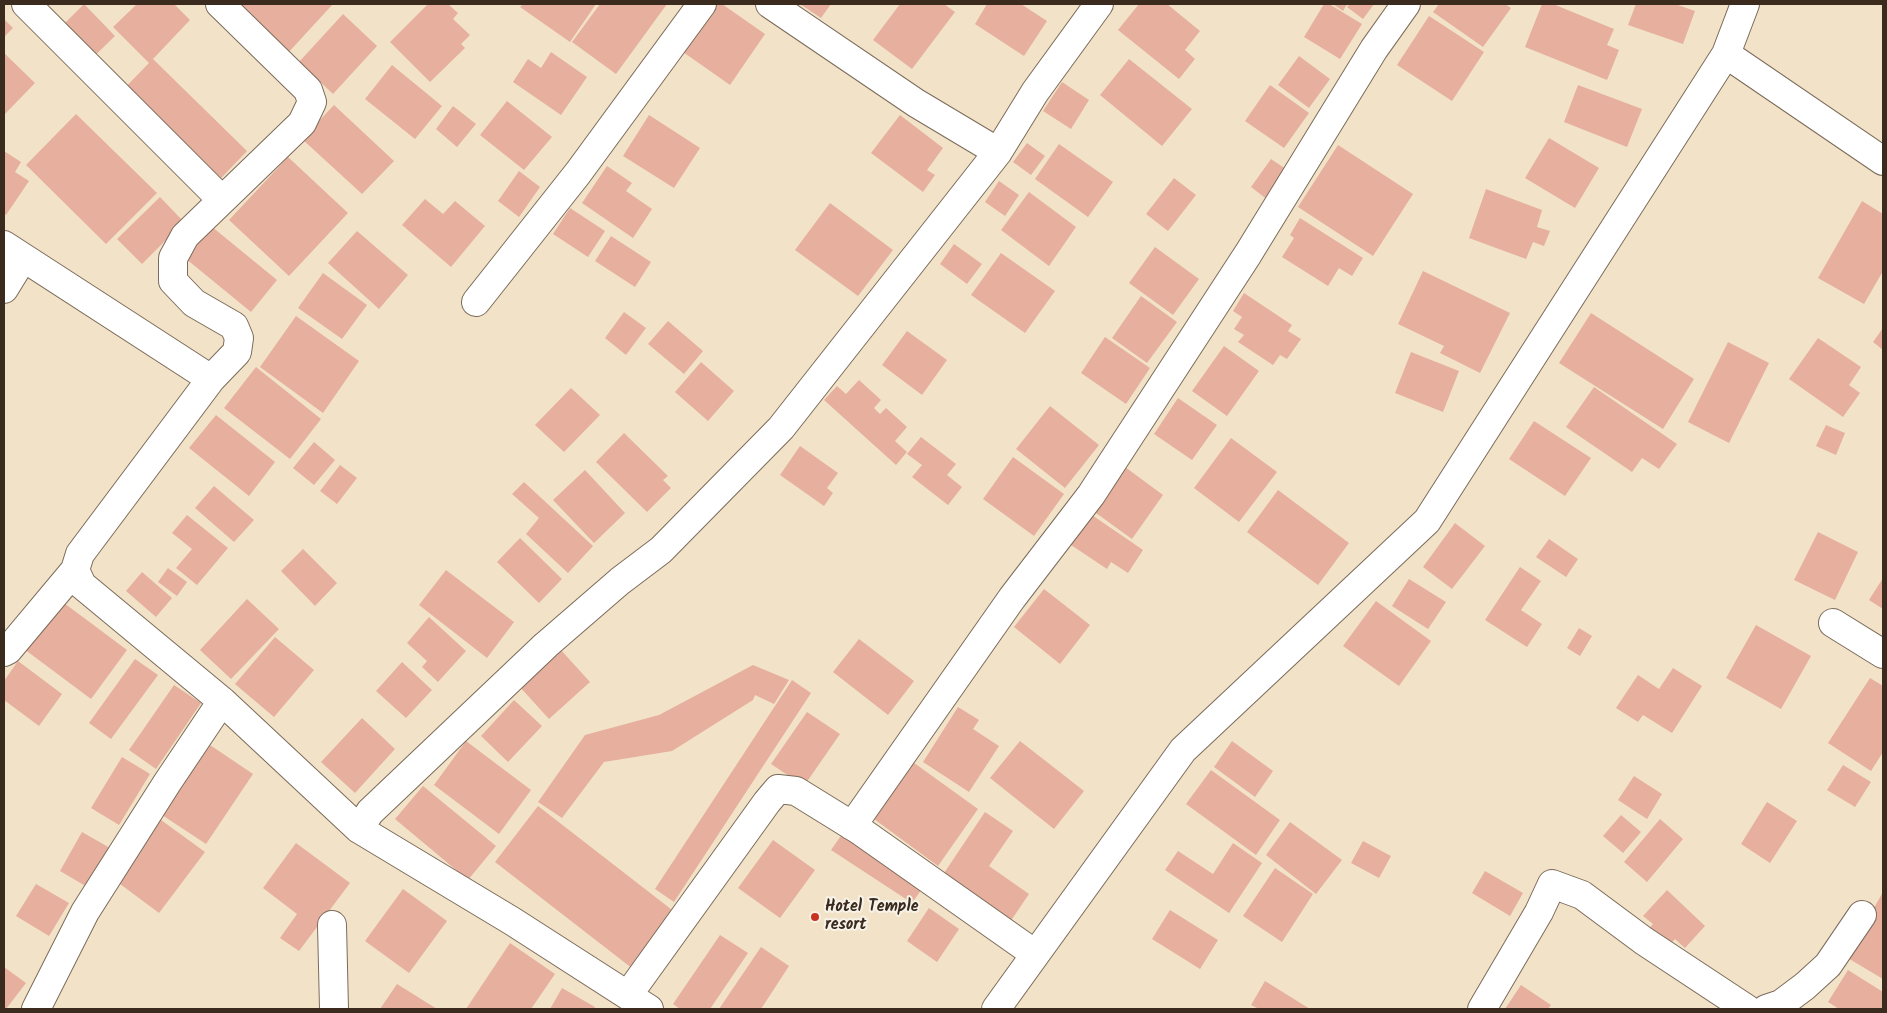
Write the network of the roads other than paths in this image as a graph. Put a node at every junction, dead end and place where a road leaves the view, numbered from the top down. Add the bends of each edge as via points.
1 (26, 4) edge
2 (220, 4) edge
3 (702, 4) edge
4 (770, 4) edge
5 (1099, 4) edge
6 (1406, 4) edge
7 (1745, 4) edge
8 (1726, 54) junction
9 (998, 152) junction
10 (1883, 161) edge
11 (222, 200) junction
12 (13, 252) edge
13 (4, 289) edge
14 (476, 302) dead end
15 (211, 379) junction
16 (75, 570) junction
17 (1833, 623) dead end
18 (4, 652) edge
19 (1883, 654) edge
20 (222, 701) junction
21 (852, 826) junction
22 (359, 829) junction
23 (1862, 915) dead end
24 (332, 925) dead end
25 (1036, 954) junction
26 (638, 1002) edge
27 (36, 1009) edge
28 (334, 1009) edge
29 (996, 1009) edge
30 (1482, 1009) edge
31 (1747, 1009) edge
32 (1766, 1009) edge

1 - 11 street
2 - 11 street via 308,90 312,102 302,123
3 - 14 street via 578,173
4 - 9 street via 916,103
5 - 9 street via 1035,92
6 - 21 street via 1091,494 1012,598
7 - 8 street
8 - 10 street
8 - 25 street via 1427,521 1183,750
9 - 22 street via 781,428 661,550 546,645 370,812
11 - 15 street via 185,236 173,258 173,281 194,304 234,326 239,338 237,352
12 - 13 street
12 - 15 street
15 - 16 street via 80,554
16 - 18 street
16 - 20 street via 82,585
17 - 19 street
20 - 22 street
20 - 27 street via 85,912
21 - 25 street
21 - 26 street via 796,791 778,789
22 - 26 street
23 - 32 street via 1828,965 1780,1004
24 - 28 street
25 - 29 street
30 - 31 street via 1552,884 1582,895 1644,941

